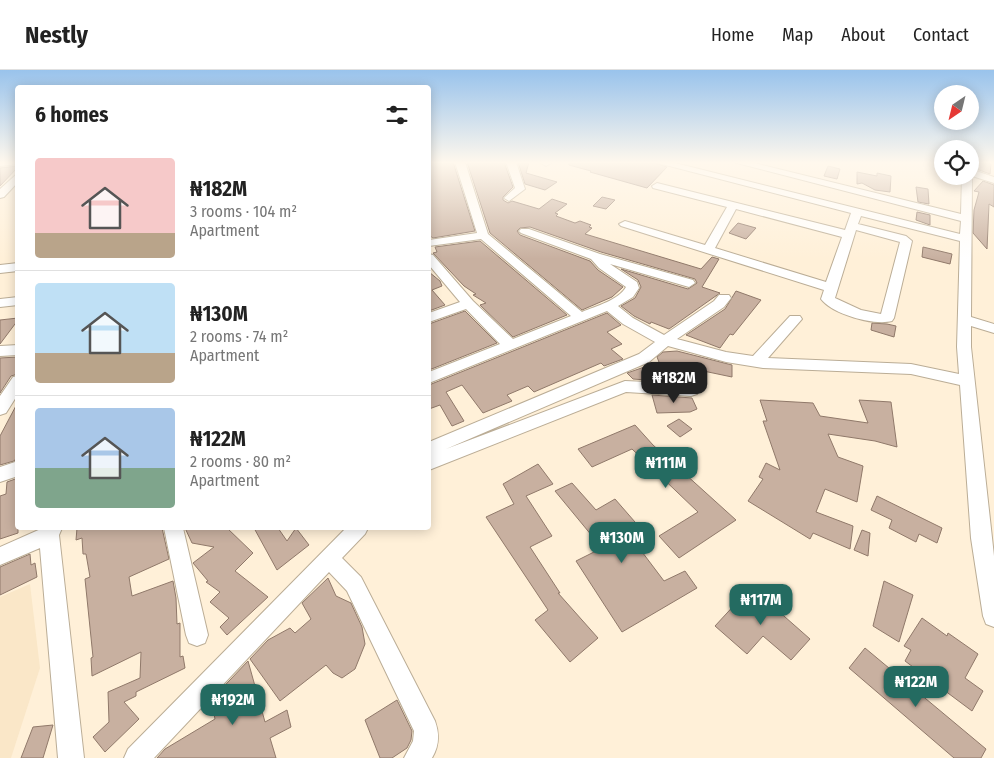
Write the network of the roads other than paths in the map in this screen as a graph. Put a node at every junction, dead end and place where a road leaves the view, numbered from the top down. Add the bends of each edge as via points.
1 (470, 194) edge
2 (514, 194) edge
3 (688, 194) edge
4 (786, 194) edge
5 (871, 194) edge
6 (878, 194) edge
7 (967, 194) edge
8 (509, 198) dead end
9 (733, 206) junction
10 (857, 212) junction
11 (967, 217) junction
12 (625, 224) dead end
13 (525, 231) dead end
14 (850, 231) junction
15 (483, 235) junction
16 (966, 239) junction
17 (431, 243) edge
18 (708, 250) junction
19 (595, 256) junction
20 (431, 260) edge
21 (15, 267) edge
22 (0, 269) edge
23 (689, 283) dead end
24 (831, 288) junction
25 (724, 298) dead end
26 (15, 301) edge
27 (0, 303) edge
28 (468, 304) junction
29 (609, 306) junction
30 (431, 317) edge
31 (581, 318) junction
32 (795, 319) dead end
33 (964, 319) junction
34 (994, 329) edge
35 (665, 341) junction
36 (511, 346) junction
37 (15, 350) edge
38 (0, 352) edge
39 (756, 362) junction
40 (431, 377) edge
41 (15, 385) edge
42 (967, 388) junction
43 (691, 390) dead end
44 (0, 410) edge
45 (431, 448) edge
46 (431, 463) edge
47 (15, 469) edge
48 (0, 475) edge
49 (173, 530) edge
50 (356, 530) edge
51 (50, 531) edge
52 (0, 556) edge
53 (329, 558) junction
54 (994, 616) edge
55 (197, 635) dead end
56 (71, 758) edge
57 (136, 758) edge
58 (417, 758) edge

1 - 15 street
2 - 8 street
3 - 9 street
4 - 10 street
5 - 11 street
6 - 11 street
7 - 11 street
9 - 14 street
9 - 18 street
10 - 14 street
10 - 16 street
11 - 16 street
12 - 18 street
13 - 19 street
14 - 24 street
14 - 24 street via 906,241 888,318 834,305 828,299
15 - 17 street
15 - 31 street
16 - 33 street
18 - 24 street
19 - 23 street
19 - 29 street via 633,288
20 - 28 street
21 - 22 street
25 - 35 street
26 - 27 street
28 - 30 street
28 - 36 street
29 - 31 street
29 - 35 street via 628,321
31 - 36 street
32 - 39 street
33 - 34 street
33 - 42 street
35 - 39 street via 726,358
35 - 45 street via 644,358
36 - 40 street
37 - 38 street
39 - 42 street via 911,369
41 - 44 street
42 - 54 street via 981,538
43 - 46 street via 625,386
47 - 48 street
49 - 55 street
50 - 53 street
51 - 52 street
51 - 56 street
53 - 57 street
53 - 58 street via 354,584 426,730 426,744

